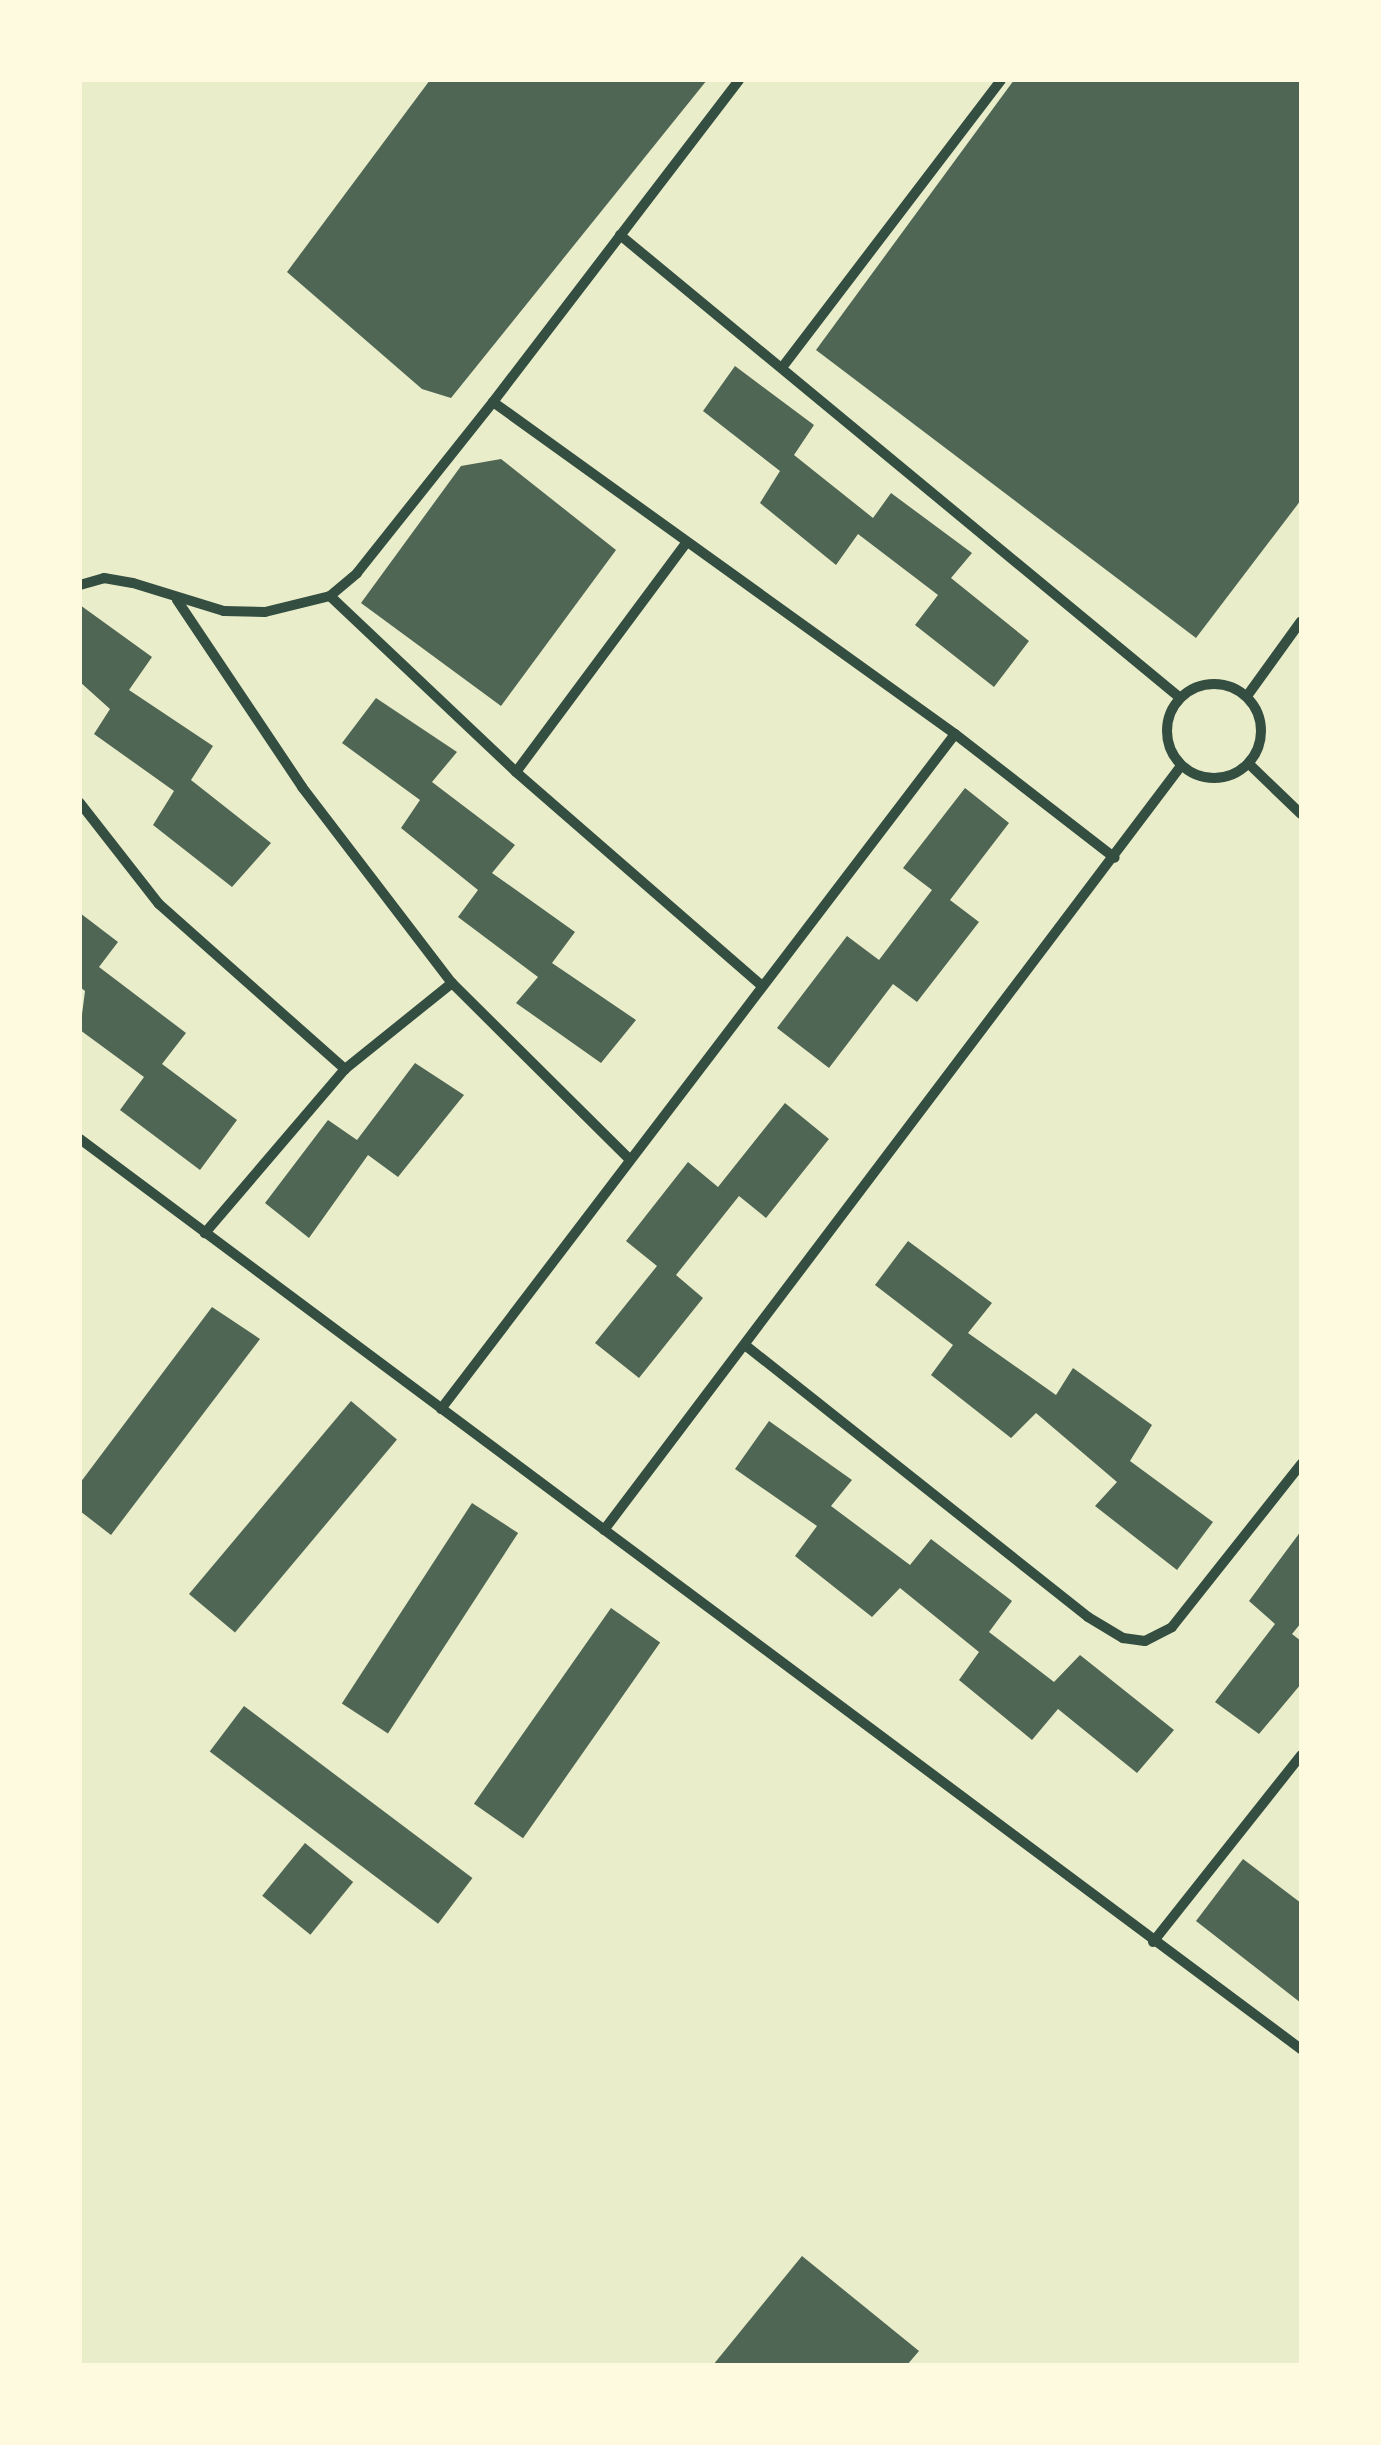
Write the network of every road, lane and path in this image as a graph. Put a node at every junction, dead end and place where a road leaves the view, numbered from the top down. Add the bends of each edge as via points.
1 (739, 80) edge
2 (1001, 80) edge
3 (620, 235) junction
4 (784, 365) junction
5 (493, 402) junction
6 (686, 543) junction
7 (80, 585) edge
8 (330, 596) junction
9 (177, 600) junction
10 (1301, 621) edge
11 (1247, 696) junction
12 (1179, 697) junction
13 (955, 734) junction
14 (1249, 764) junction
15 (1180, 766) junction
16 (516, 772) junction
17 (80, 803) edge
18 (1301, 814) edge
19 (1115, 858) junction
20 (452, 983) junction
21 (762, 986) junction
22 (345, 1069) junction
23 (80, 1140) edge
24 (629, 1159) junction
25 (205, 1233) junction
26 (744, 1345) junction
27 (442, 1409) junction
28 (1301, 1464) edge
29 (604, 1530) junction
30 (1301, 1755) edge
31 (1153, 1942) junction
32 (1301, 2049) edge

1 - 3 street
2 - 4 street
3 - 4 street
3 - 5 street
4 - 12 street
5 - 6 street
5 - 8 street via 357,572
6 - 13 street
6 - 16 street
7 - 9 street via 104,578
8 - 9 street via 265,612
8 - 16 street
9 - 20 street via 302,787
10 - 11 street
11 - 12 street via 1226,684 1201,684
11 - 14 street via 1260,717 1262,742
12 - 15 street via 1167,719 1168,744
13 - 19 street
13 - 21 street
14 - 15 street via 1228,777 1203,778
14 - 18 street
15 - 19 street
16 - 21 street
17 - 22 street via 159,904
19 - 26 street
20 - 22 street
20 - 24 street
21 - 24 street
22 - 25 street
23 - 25 street
24 - 27 street
25 - 27 street
26 - 28 street via 1123,1638 1145,1641 1172,1627
26 - 29 street
27 - 29 street
29 - 31 street
30 - 31 street
31 - 32 street

